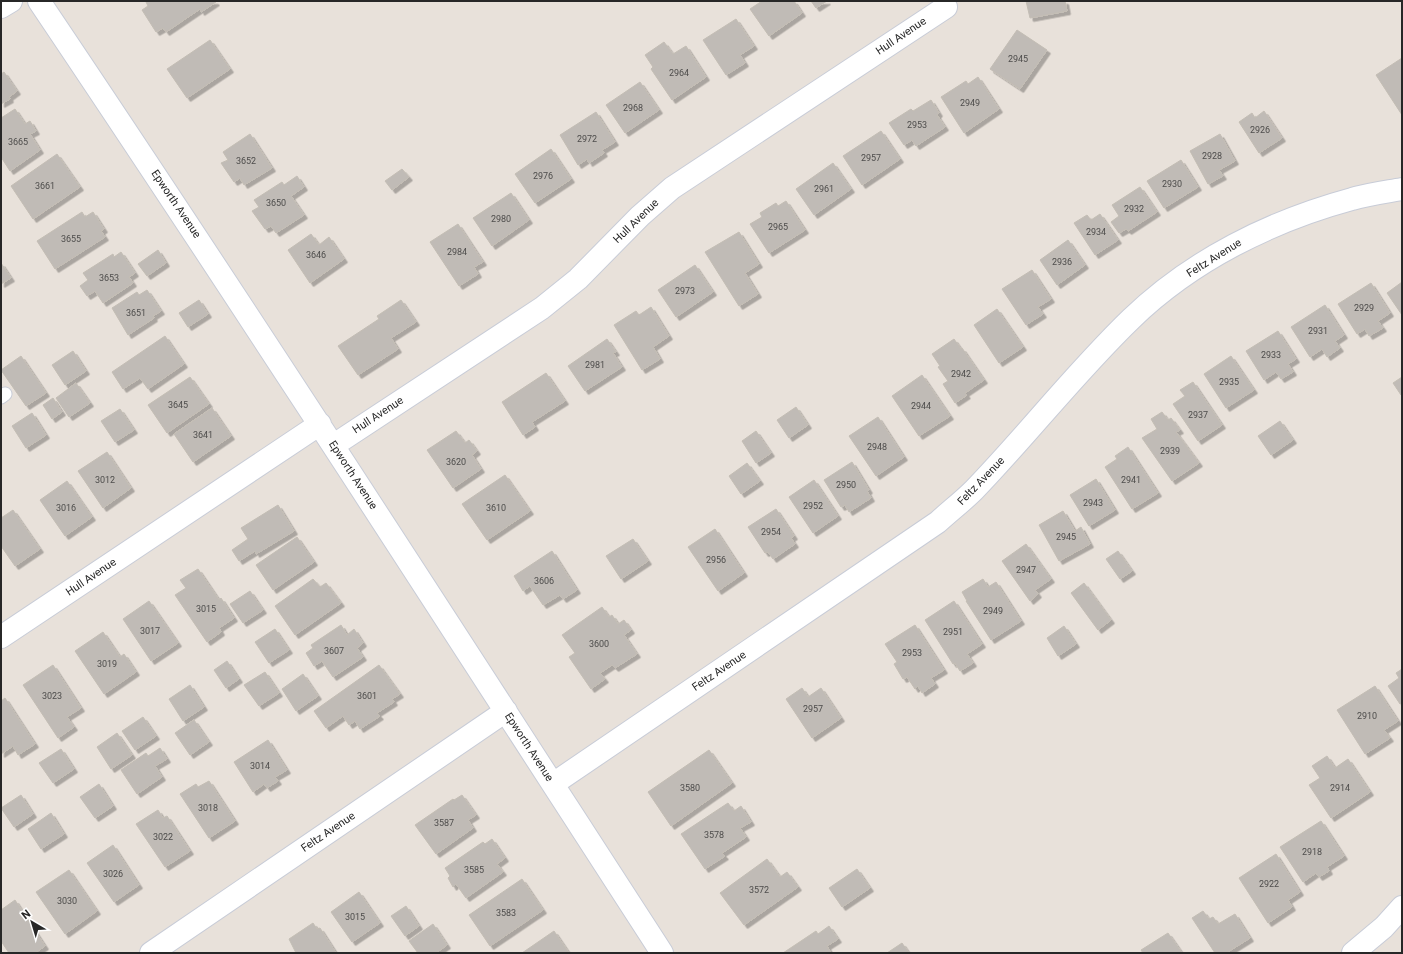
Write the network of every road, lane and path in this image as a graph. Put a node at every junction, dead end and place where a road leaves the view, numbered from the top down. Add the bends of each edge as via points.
1 (10, 1) edge
2 (40, 1) edge
3 (1, 7) edge
4 (946, 7) dead end
5 (1402, 189) edge
6 (320, 424) junction
7 (334, 445) junction
8 (1, 637) edge
9 (506, 711) junction
10 (553, 784) junction
11 (1402, 907) edge
12 (150, 953) edge
13 (662, 953) edge
14 (1353, 953) edge

1 - 3 street
2 - 6 street, Epworth Avenue
4 - 7 street, Hull Avenue via 672,188 640,216 578,280 542,308
5 - 10 street, Feltz Avenue via 1353,198 1298,215 1245,239 1205,262 1132,318 974,491 938,522
6 - 7 street, Epworth Avenue
6 - 8 street, Hull Avenue
7 - 9 street, Epworth Avenue
9 - 10 street, Epworth Avenue
9 - 12 street, Feltz Avenue
10 - 13 street, Epworth Avenue
11 - 14 street via 1384,927

